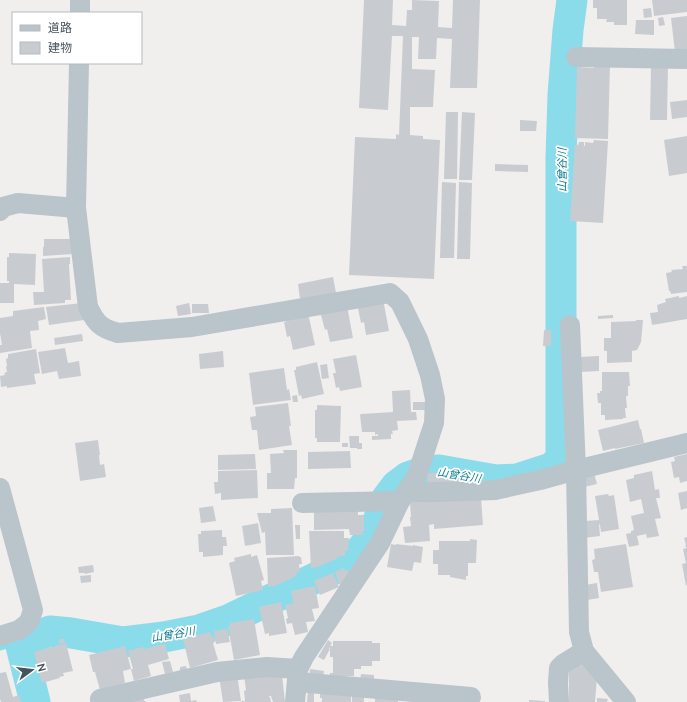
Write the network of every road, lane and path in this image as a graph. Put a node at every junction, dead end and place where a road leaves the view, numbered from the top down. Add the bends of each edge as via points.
1 (80, 0) edge
2 (80, 12) edge
3 (576, 57) dead end
4 (687, 59) edge
5 (79, 64) edge
6 (76, 208) junction
7 (0, 211) edge
8 (570, 325) dead end
9 (687, 444) edge
10 (576, 470) junction
11 (0, 488) edge
12 (402, 491) junction
13 (302, 503) dead end
14 (0, 636) edge
15 (584, 652) junction
16 (297, 675) junction
17 (471, 697) dead end
18 (101, 702) edge
19 (295, 702) edge
20 (559, 702) edge
21 (626, 702) edge

1 - 2 street
3 - 4 street
5 - 6 street
6 - 7 street via 18,203 3,207
6 - 12 street via 88,307 95,320 106,330 118,333 192,327 390,293 400,302 418,339 435,399 434,423
8 - 10 street
9 - 10 street
10 - 12 street via 495,490
10 - 15 street via 579,632
11 - 14 street via 33,610 29,622 19,630
12 - 13 street
12 - 16 street via 380,543 304,657
15 - 20 street via 559,668
15 - 21 street
16 - 17 street
16 - 18 street via 267,667 217,672 100,699
16 - 19 street

